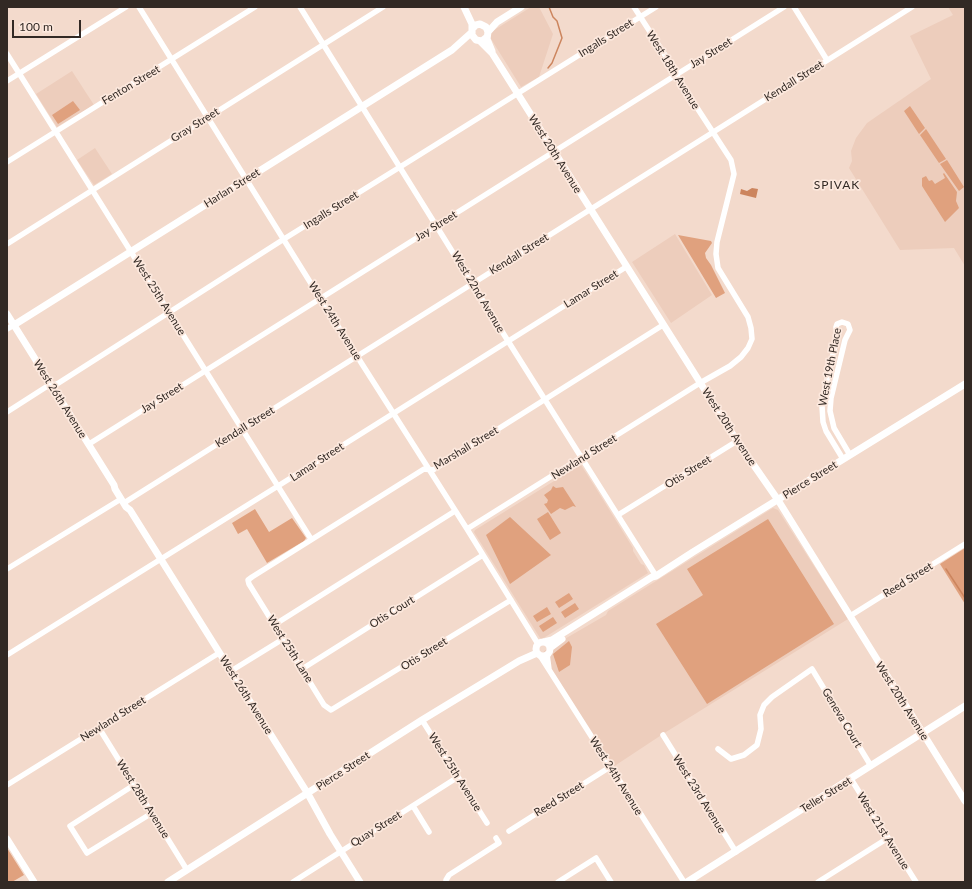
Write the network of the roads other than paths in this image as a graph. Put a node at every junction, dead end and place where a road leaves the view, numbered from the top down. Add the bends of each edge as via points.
1 (126, 7) edge
2 (139, 7) edge
3 (255, 7) edge
4 (300, 7) edge
5 (383, 7) edge
6 (464, 7) edge
7 (521, 7) edge
8 (634, 7) edge
9 (656, 7) edge
10 (784, 7) edge
11 (794, 7) edge
12 (912, 7) edge
13 (640, 17) junction
14 (497, 22) junction
15 (482, 25) junction
16 (472, 31) junction
17 (488, 35) junction
18 (478, 41) junction
19 (324, 45) junction
20 (456, 47) junction
21 (492, 53) junction
22 (7, 54) edge
23 (172, 60) junction
24 (827, 60) junction
25 (19, 74) junction
26 (677, 75) junction
27 (7, 81) edge
28 (517, 94) junction
29 (362, 107) junction
30 (208, 117) junction
31 (55, 132) junction
32 (712, 132) junction
33 (554, 152) junction
34 (7, 162) edge
35 (400, 167) junction
36 (734, 174) joint
37 (246, 179) junction
38 (92, 190) junction
39 (590, 210) junction
40 (437, 225) junction
41 (284, 239) junction
42 (7, 244) edge
43 (131, 252) junction
44 (626, 267) junction
45 (473, 283) junction
46 (320, 298) junction
47 (169, 313) junction
48 (7, 314) edge
49 (14, 325) junction
50 (663, 325) junction
51 (7, 329) edge
52 (508, 341) junction
53 (357, 356) junction
54 (206, 371) junction
55 (700, 383) junction
56 (965, 384) edge
57 (52, 386) junction
58 (545, 400) junction
59 (7, 412) edge
60 (394, 413) junction
61 (242, 429) junction
62 (737, 441) junction
63 (89, 444) junction
64 (850, 455) junction
65 (582, 458) junction
66 (843, 459) junction
67 (430, 470) junction
68 (278, 486) junction
69 (124, 500) junction
70 (778, 500) junction
71 (455, 511) junction
72 (618, 515) junction
73 (467, 529) junction
74 (312, 539) junction
75 (965, 544) edge
76 (482, 555) junction
77 (160, 559) junction
78 (7, 569) edge
79 (656, 576) junction
80 (248, 580) joint
81 (511, 600) junction
82 (850, 616) junction
83 (274, 625) junction
84 (283, 639) junction
85 (539, 647) junction
86 (549, 651) junction
87 (219, 653) junction
88 (7, 655) edge
89 (302, 669) junction
90 (549, 669) junction
91 (231, 672) junction
92 (965, 706) edge
93 (337, 708) joint
94 (422, 720) junction
95 (99, 728) junction
96 (923, 734) junction
97 (662, 735) dead end
98 (718, 749) dead end
99 (871, 766) junction
100 (610, 767) junction
101 (458, 777) junction
102 (851, 779) junction
103 (7, 785) edge
104 (134, 785) junction
105 (963, 792) edge
106 (308, 794) junction
107 (965, 801) edge
108 (413, 806) junction
109 (152, 812) junction
110 (487, 823) dead end
111 (509, 831) dead end
112 (429, 832) dead end
113 (888, 838) junction
114 (7, 839) edge
115 (498, 841) dead end
116 (341, 852) junction
117 (736, 852) junction
118 (187, 870) junction
119 (446, 881) edge
120 (34, 882) edge
121 (168, 882) edge
122 (293, 882) edge
123 (360, 882) edge
124 (558, 882) edge
125 (611, 882) edge
126 (685, 882) edge
127 (818, 882) edge
128 (916, 882) edge

1 - 25 street
2 - 23 street, West 24th Avenue
3 - 23 street, Fenton Street
4 - 19 street, West 22nd Avenue
5 - 19 street, Gray Street
6 - 15 street
6 - 16 street via 472,24
7 - 14 street
8 - 13 street, West 18th Avenue
9 - 13 street, Ingalls Street
10 - 26 street, Jay Street
11 - 24 street
12 - 24 street, Kendall Street
13 - 26 street, West 18th Avenue
13 - 28 street, Ingalls Street
14 - 15 street
14 - 17 street
15 - 16 street via 476,25
15 - 17 street via 487,28
16 - 18 street via 472,37
16 - 20 street, Harlan Street
17 - 18 street via 484,40
17 - 21 street, West 20th Avenue
18 - 20 street, Harlan Street
18 - 21 street, West 20th Avenue
19 - 29 street, West 22nd Avenue
19 - 30 street, Gray Street
20 - 29 street, Harlan Street
21 - 28 street, West 20th Avenue
22 - 25 street, West 25th Avenue
23 - 30 street, West 24th Avenue
23 - 31 street, Fenton Street
24 - 32 street, Kendall Street
25 - 27 street
25 - 31 street, West 25th Avenue
26 - 32 street, West 18th Avenue
26 - 33 street, Jay Street
28 - 33 street, West 20th Avenue
28 - 35 street, Ingalls Street
29 - 35 street, West 22nd Avenue
29 - 37 street, Harlan Street
30 - 37 street, West 24th Avenue
30 - 38 street, Gray Street
31 - 34 street, Fenton Street
31 - 38 street, West 25th Avenue
32 - 36 street, West 18th Avenue via 731,160
32 - 39 street, Kendall Street
33 - 39 street, West 20th Avenue
33 - 40 street, Jay Street
35 - 40 street, West 22nd Avenue
35 - 41 street, Ingalls Street
36 - 55 street, Newland Street via 716,254 718,268 748,317 752,339 741,357
37 - 41 street, West 24th Avenue
37 - 43 street, Harlan Street
38 - 42 street, Gray Street
38 - 43 street, West 25th Avenue
39 - 44 street, West 20th Avenue
39 - 45 street, Kendall Street
40 - 45 street, West 22nd Avenue
40 - 46 street, Jay Street
41 - 46 street, West 24th Avenue
41 - 47 street, Ingalls Street
43 - 47 street, West 25th Avenue
43 - 49 street, Harlan Street
44 - 50 street, West 20th Avenue
44 - 52 street, Lamar Street
45 - 52 street, West 22nd Avenue
45 - 53 street, Kendall Street
46 - 53 street, West 24th Avenue
46 - 54 street, Jay Street
47 - 54 street, West 25th Avenue
47 - 57 street, Ingalls Street
48 - 49 street, West 26th Avenue
49 - 51 street, Harlan Street
49 - 57 street, West 26th Avenue
50 - 55 street, West 20th Avenue
50 - 58 street, Marshall Street
52 - 58 street, West 22nd Avenue
52 - 60 street, Lamar Street
53 - 60 street, West 24th Avenue
53 - 61 street, Kendall Street
54 - 61 street, West 25th Avenue
54 - 63 street, Jay Street
55 - 62 street, West 20th Avenue
55 - 65 street, Newland Street
56 - 64 street, Pierce Street
57 - 59 street, Ingalls Street
57 - 63 street, West 26th Avenue
58 - 65 street, West 22nd Avenue
58 - 67 street, Marshall Street
60 - 67 street, West 24th Avenue
60 - 68 street, Lamar Street
61 - 68 street, West 25th Avenue
61 - 69 street, Kendall Street
62 - 70 street, West 20th Avenue
62 - 72 street, Otis Street
63 - 69 street, West 26th Avenue
64 - 66 street, Pierce Street
64 - 66 street, West 19th Place via 834,428 830,411 845,340 850,330 848,324 842,322 836,327 837,337 822,406 826,431
65 - 72 street, West 22nd Avenue
65 - 73 street, Newland Street
66 - 70 street, Pierce Street
67 - 71 street, West 24th Avenue
67 - 74 street, Marshall Street via 424,469
68 - 74 street, West 25th Avenue
68 - 77 street, Lamar Street
69 - 77 street, West 26th Avenue via 130,505 130,510
69 - 78 street, Kendall Street
70 - 79 street, Pierce Street
70 - 82 street, West 20th Avenue
71 - 73 street, West 24th Avenue
71 - 83 street
72 - 79 street, West 22nd Avenue
73 - 76 street, West 24th Avenue
74 - 80 street, Marshall Street
75 - 82 street, Reed Street
76 - 81 street, West 24th Avenue
76 - 89 street, Otis Court
77 - 87 street, West 26th Avenue
77 - 88 street, Lamar Street
79 - 85 street, Pierce Street
79 - 86 street, Pierce Street via 654,580 555,643
80 - 83 street, West 25th Lane
81 - 85 street, West 24th Avenue
81 - 93 street, Otis Street
82 - 96 street, West 20th Avenue
83 - 84 street, West 25th Lane
84 - 89 street, West 25th Lane
84 - 91 street
85 - 86 street via 548,644
85 - 86 street via 543,656
85 - 90 street, West 24th Avenue
85 - 94 street, Pierce Street
86 - 90 street, West 24th Avenue
87 - 91 street, West 26th Avenue
87 - 95 street, Newland Street
89 - 93 street, West 25th Lane via 327,708
90 - 100 street, West 24th Avenue
91 - 106 street, West 26th Avenue
92 - 96 street, Teller Street
94 - 101 street, West 25th Avenue
94 - 106 street, Pierce Street
95 - 103 street, Newland Street
95 - 104 street, West 28th Avenue
96 - 99 street, Teller Street
96 - 105 street, West 20th Avenue
97 - 117 street, West 23rd Avenue
98 - 99 street, Geneva Court via 731,759 744,755 757,745 761,729 760,715 764,705 812,669
99 - 102 street, Teller Street
100 - 111 street, Reed Street
100 - 126 street, West 24th Avenue
101 - 108 street, Quay Street
101 - 110 street, West 25th Avenue
102 - 113 street, West 21st Avenue
102 - 117 street, Teller Street
104 - 109 street, West 28th Avenue
104 - 109 street via 70,826 87,853
105 - 107 street, West 20th Avenue
106 - 116 street, West 26th Avenue
106 - 118 street, Pierce Street
108 - 112 street
108 - 116 street, Quay Street
109 - 118 street, West 28th Avenue
113 - 127 street
113 - 128 street, West 21st Avenue
114 - 120 street
115 - 119 street via 449,875
116 - 122 street, Quay Street
116 - 123 street, West 26th Avenue
117 - 126 street, Teller Street
118 - 121 street, Pierce Street
124 - 125 street via 596,858

